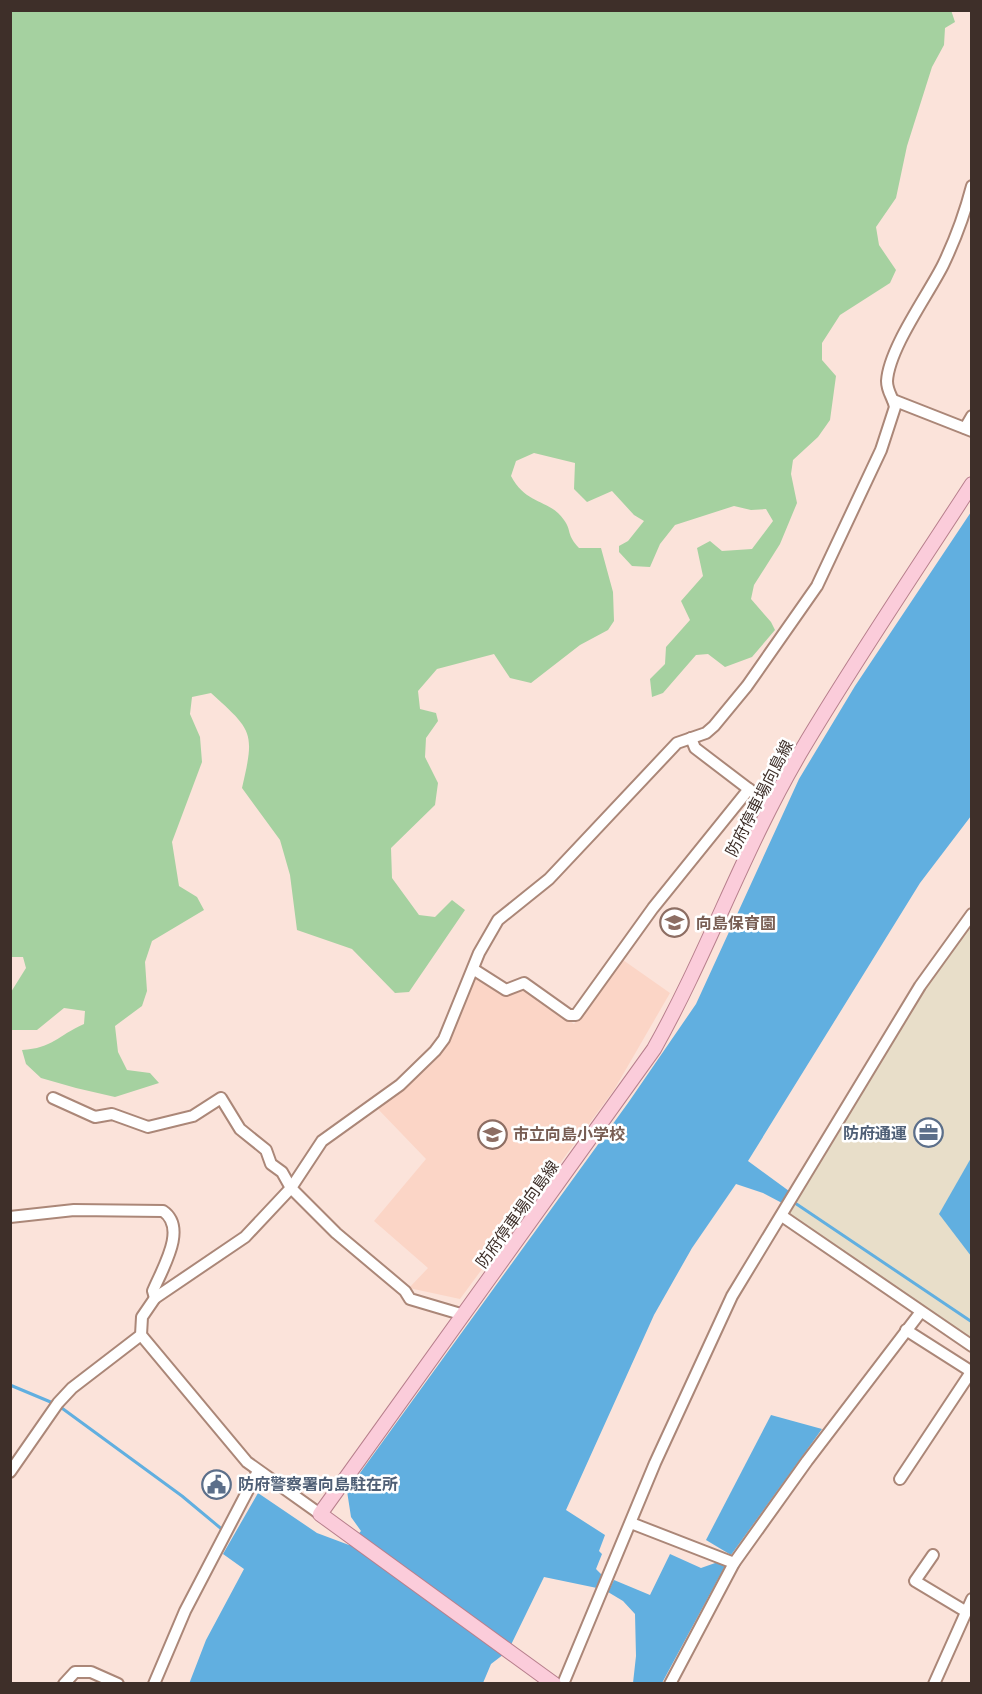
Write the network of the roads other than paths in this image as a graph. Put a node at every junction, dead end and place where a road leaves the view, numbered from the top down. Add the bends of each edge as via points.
1 (972, 186) edge
2 (893, 400) junction
3 (972, 416) edge
4 (968, 429) edge
5 (972, 484) edge
6 (691, 738) junction
7 (748, 789) junction
8 (771, 807) junction
9 (972, 914) edge
10 (473, 969) junction
11 (53, 1098) dead end
12 (291, 1188) junction
13 (782, 1216) junction
14 (10, 1217) edge
15 (155, 1298) junction
16 (920, 1312) junction
17 (464, 1315) junction
18 (906, 1330) junction
19 (141, 1335) junction
20 (972, 1346) edge
21 (971, 1372) edge
22 (258, 1471) junction
23 (10, 1472) edge
24 (900, 1479) dead end
25 (320, 1514) junction
26 (631, 1523) junction
27 (933, 1555) dead end
28 (734, 1563) junction
29 (972, 1599) edge
30 (965, 1611) junction
31 (64, 1683) edge
32 (118, 1683) edge
33 (154, 1683) edge
34 (554, 1683) edge
35 (563, 1683) edge
36 (670, 1683) edge
37 (934, 1683) edge

1 - 2 street via 944,264 892,359 887,390
2 - 4 street
2 - 6 street via 895,407 881,450 817,586 714,726
3 - 4 street
5 - 8 main road, 防府停車場向島線 via 803,748
6 - 7 street via 695,748
6 - 10 street via 677,743 549,879 498,920
7 - 8 street
7 - 10 street via 653,908 576,1015 568,1015 524,982 506,990
8 - 17 main road, 防府停車場向島線 via 686,990 654,1049
9 - 13 street via 920,986
10 - 12 street via 444,1039 435,1051 400,1085 322,1141
11 - 12 street via 95,1117 112,1114 148,1127 193,1116 221,1098 240,1129 266,1150 271,1164 282,1172
12 - 15 street via 234,1247
12 - 17 street via 410,1299
13 - 16 street
13 - 26 street via 732,1296
14 - 15 street via 74,1210 163,1211 169,1215 174,1231 153,1291
15 - 19 street via 142,1317
16 - 18 street
16 - 20 street
17 - 25 main road, 防府停車場向島線
18 - 21 street
18 - 28 street
19 - 22 street
19 - 23 street via 72,1388
21 - 24 street
22 - 25 street
22 - 33 street via 224,1531
25 - 34 main road
26 - 28 street
26 - 35 street
27 - 30 street via 915,1581
28 - 36 street
29 - 30 street
30 - 37 street
31 - 32 street via 75,1672 91,1672

